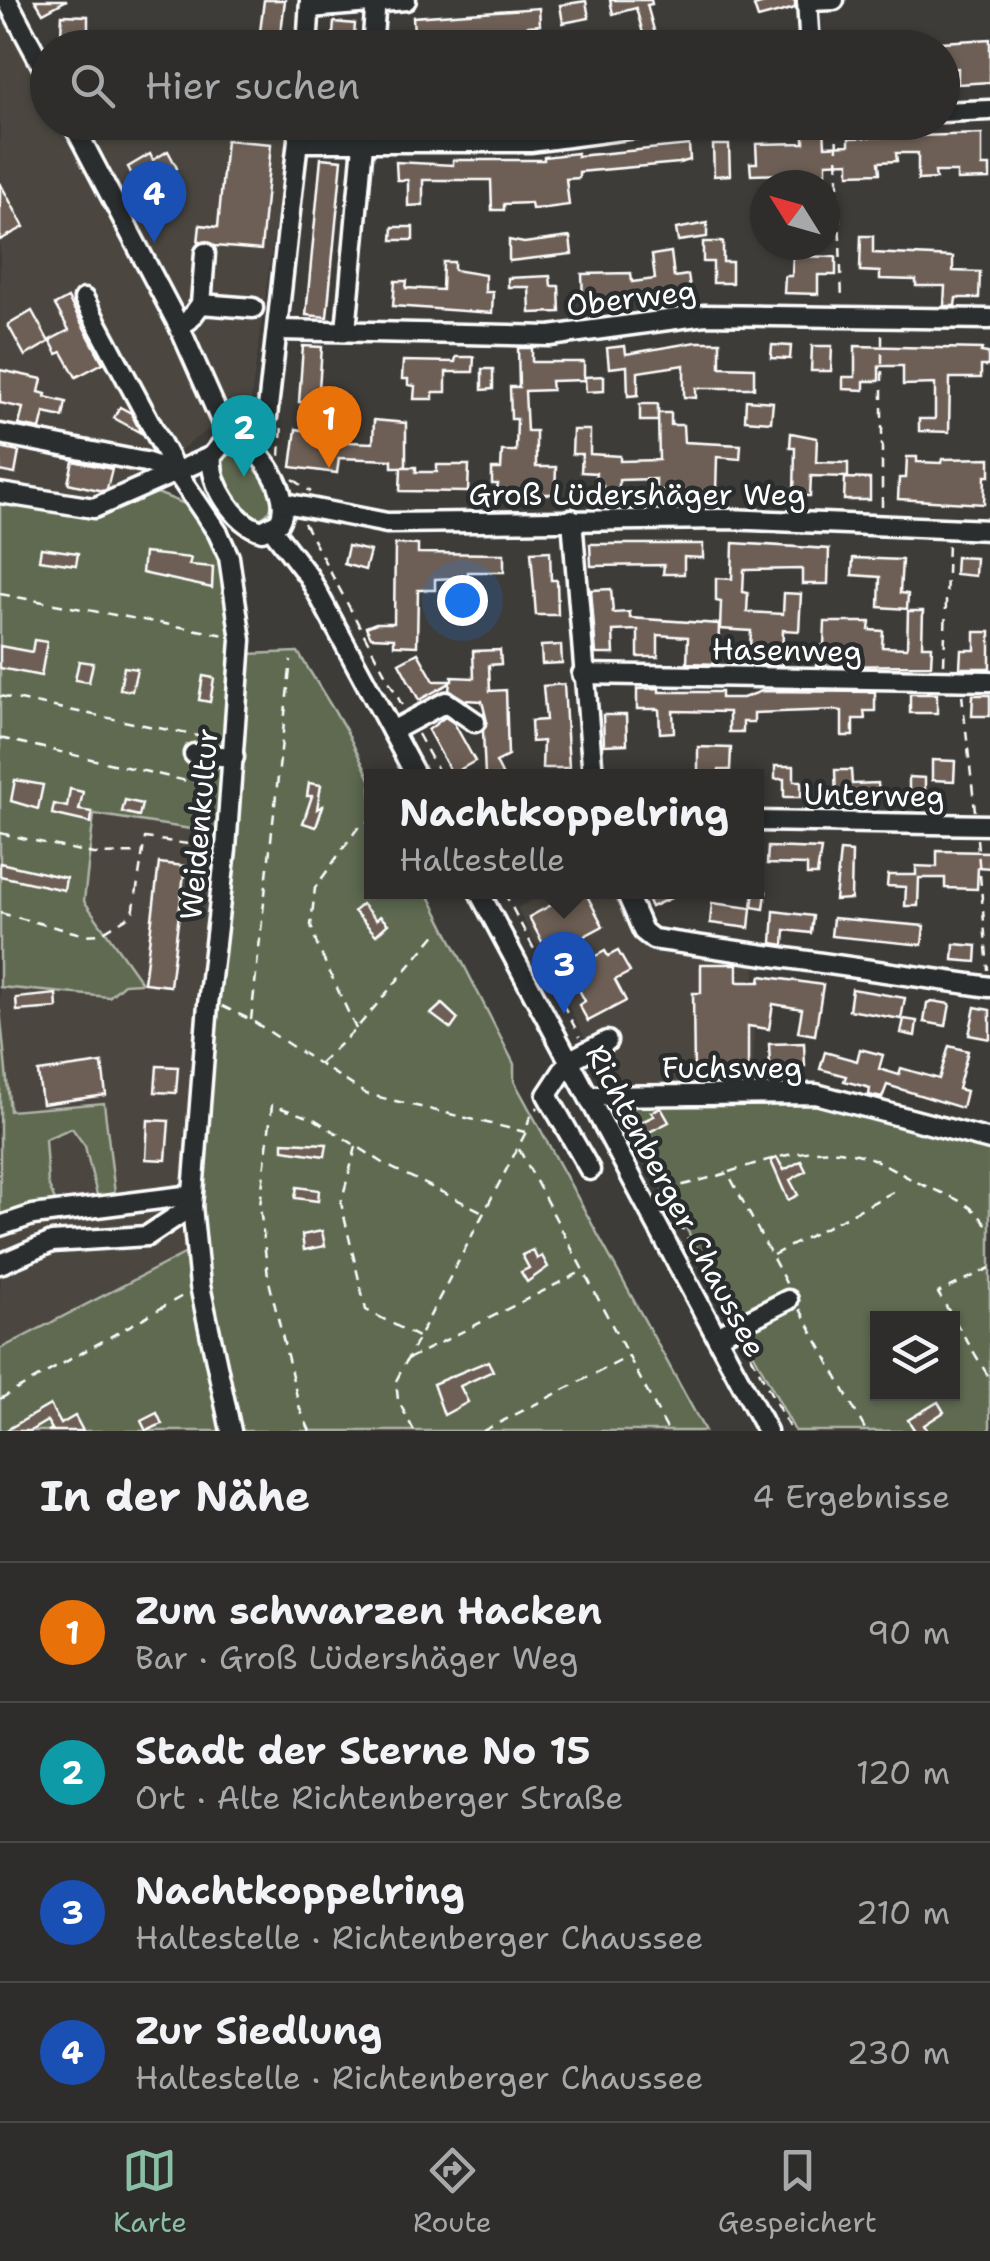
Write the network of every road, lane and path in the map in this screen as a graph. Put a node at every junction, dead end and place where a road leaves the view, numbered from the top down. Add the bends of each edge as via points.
1 (406, 0) edge
2 (807, 0) edge
3 (834, 0) edge
4 (376, 1) edge
5 (310, 4) edge
6 (7, 12) edge
7 (308, 30) edge
8 (374, 30) edge
9 (809, 30) edge
10 (30, 48) edge
11 (990, 110) edge
12 (960, 111) edge
13 (81, 140) edge
14 (545, 140) edge
15 (837, 140) edge
16 (299, 142) joint
17 (364, 142) junction
18 (205, 253) dead end
19 (84, 299) dead end
20 (201, 304) junction
21 (253, 308) dead end
22 (842, 318) junction
23 (882, 318) junction
24 (990, 319) edge
25 (179, 326) junction
26 (279, 330) junction
27 (346, 331) junction
28 (0, 434) edge
29 (229, 439) junction
30 (249, 443) junction
31 (212, 456) junction
32 (177, 473) junction
33 (215, 481) junction
34 (0, 494) edge
35 (285, 503) junction
36 (572, 519) junction
37 (882, 524) junction
38 (948, 527) junction
39 (272, 528) junction
40 (990, 530) edge
41 (0, 594) edge
42 (241, 640) junction
43 (291, 660) dead end
44 (582, 674) junction
45 (944, 681) junction
46 (990, 682) edge
47 (0, 696) edge
48 (475, 722) dead end
49 (392, 731) junction
50 (0, 738) edge
51 (194, 754) dead end
52 (227, 757) junction
53 (412, 769) edge
54 (592, 769) edge
55 (216, 787) dead end
56 (764, 820) edge
57 (364, 825) edge
58 (990, 825) edge
59 (0, 833) edge
60 (226, 850) junction
61 (143, 852) junction
62 (483, 899) edge
63 (507, 899) edge
64 (629, 899) edge
65 (0, 913) edge
66 (439, 931) dead end
67 (990, 987) edge
68 (222, 1006) dead end
69 (251, 1020) junction
70 (356, 1030) junction
71 (607, 1041) dead end
72 (579, 1056) junction
73 (319, 1064) junction
74 (547, 1095) junction
75 (589, 1096) junction
76 (610, 1096) junction
77 (526, 1132) junction
78 (990, 1140) edge
79 (356, 1146) junction
80 (518, 1148) junction
81 (590, 1170) dead end
82 (728, 1173) junction
83 (662, 1191) junction
84 (895, 1191) dead end
85 (192, 1200) junction
86 (483, 1212) junction
87 (0, 1226) edge
88 (990, 1230) edge
89 (771, 1255) junction
90 (3, 1267) edge
91 (990, 1268) edge
92 (583, 1271) junction
93 (200, 1286) junction
94 (791, 1297) junction
95 (735, 1326) junction
96 (717, 1336) junction
97 (418, 1337) junction
98 (629, 1357) junction
99 (406, 1360) junction
100 (990, 1379) edge
101 (0, 1399) edge
102 (231, 1431) edge
103 (310, 1431) edge
104 (414, 1431) edge
105 (482, 1431) edge
106 (668, 1431) edge
107 (767, 1431) edge
108 (790, 1431) edge
109 (866, 1431) edge

1 - 4 street
2 - 3 street
2 - 9 street
4 - 5 street
4 - 8 street
5 - 7 street
6 - 10 street
11 - 12 street
13 - 25 street
14 - 17 street
15 - 22 path
16 - 17 street
16 - 26 street
17 - 27 street
18 - 20 street
19 - 32 street, Weidenkultur
20 - 21 street
20 - 25 street
22 - 23 street, Oberweg
22 - 27 street, Oberweg via 705,315 550,336
23 - 24 street, Oberweg
23 - 37 path
25 - 29 street
26 - 27 street, Oberweg
26 - 30 street via 267,417
28 - 32 street
29 - 30 street
29 - 31 street
30 - 35 street
31 - 32 street
31 - 33 street
32 - 33 street
32 - 34 street via 94,508
32 - 42 street, Weidenkultur via 229,557
33 - 39 street via 239,520 262,531
35 - 36 street, Groß Lüdershäger Weg via 386,523
35 - 39 street
36 - 37 street, Groß Lüdershäger Weg
36 - 44 street
37 - 38 street, Groß Lüdershäger Weg
38 - 40 street, Groß Lüdershäger Weg
38 - 45 path
39 - 49 street via 309,578
41 - 42 path
42 - 52 street, Weidenkultur
43 - 69 path
44 - 45 street, Hasenweg
44 - 54 street
45 - 46 street, Hasenweg
47 - 52 path via 222,741
48 - 49 street via 446,702
49 - 53 street
50 - 55 path
51 - 52 street
52 - 60 street, Weidenkultur
56 - 58 street, Unterweg
57 - 70 path via 315,888 311,925
59 - 61 path via 94,854
60 - 61 path via 145,838
60 - 85 street, Weidenkultur
61 - 65 path via 133,914 100,934
62 - 72 street, Richtenberger Chaussee
63 - 72 path
64 - 67 street via 653,939
66 - 70 path
68 - 69 path
69 - 73 path
70 - 73 path
71 - 72 street
72 - 74 street
72 - 75 street, Richtenberger Chaussee
72 - 76 path
73 - 77 path via 366,1094
74 - 77 path
74 - 81 street
75 - 76 street, Fuchsweg
75 - 96 street, Richtenberger Chaussee
76 - 78 street, Fuchsweg via 816,1094
76 - 83 path
77 - 80 path
79 - 86 path
79 - 97 path via 342,1202 366,1310
79 - 103 path via 314,1119 272,1104 260,1206 266,1259
80 - 86 path
80 - 92 path
82 - 83 path
82 - 88 path via 786,1154 847,1152 969,1204
82 - 89 path
83 - 95 path
84 - 89 path
85 - 87 street via 32,1215
85 - 90 street via 147,1236 52,1242
85 - 93 street, Weidenkultur
86 - 97 path
89 - 94 path
91 - 100 path via 938,1294
92 - 98 path
92 - 99 path
93 - 101 path
93 - 102 street, Weidenkultur
94 - 95 street
94 - 109 path
95 - 96 street
95 - 108 path
96 - 107 street, Richtenberger Chaussee
97 - 99 path
98 - 105 path
98 - 106 path
99 - 104 path via 396,1381 398,1400

